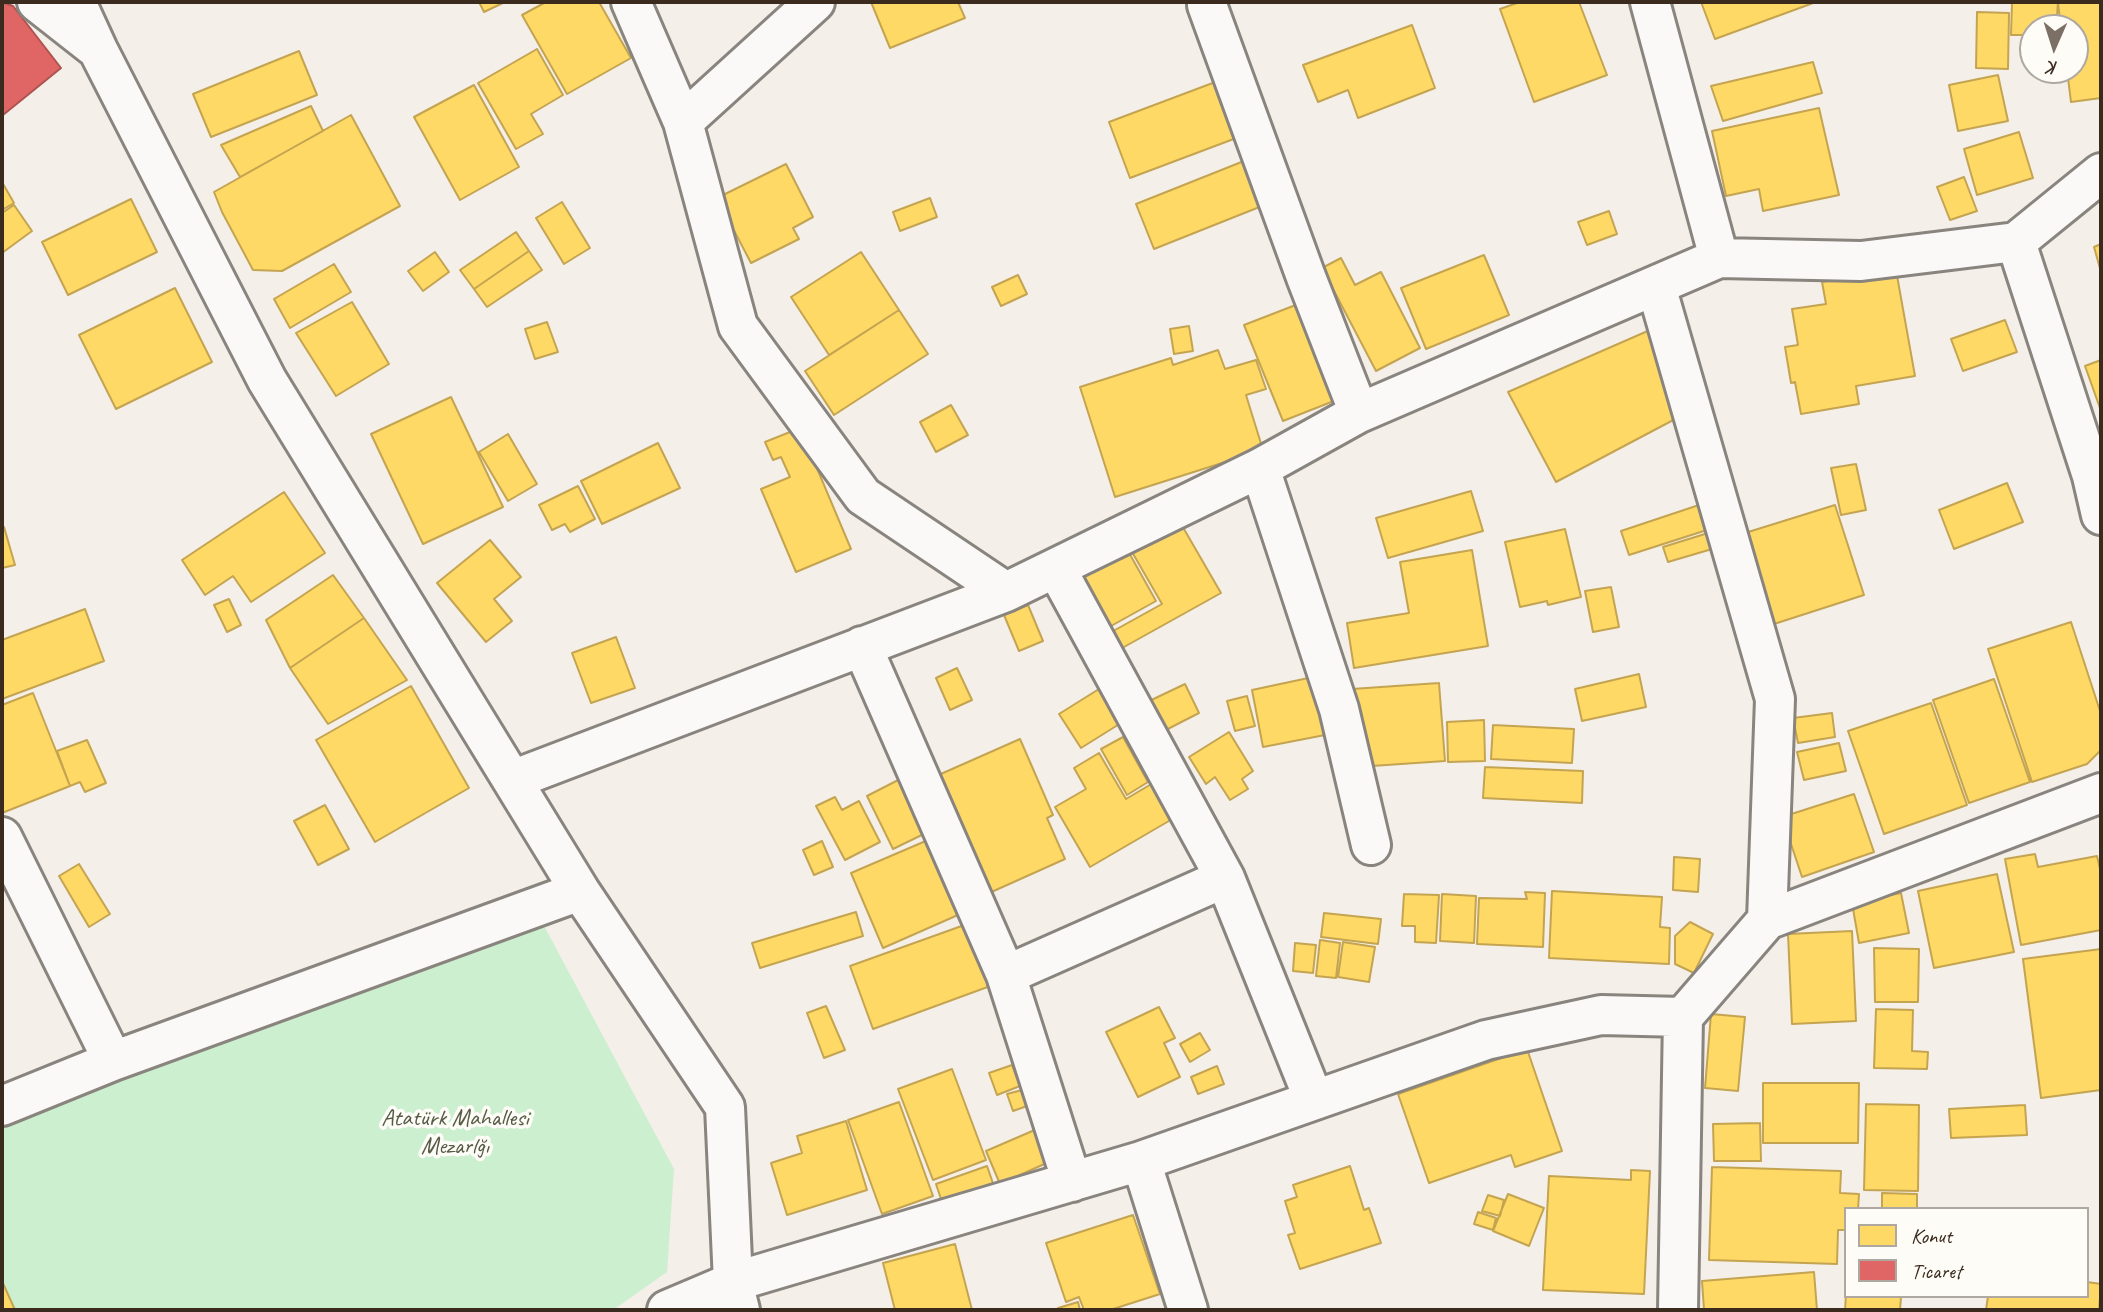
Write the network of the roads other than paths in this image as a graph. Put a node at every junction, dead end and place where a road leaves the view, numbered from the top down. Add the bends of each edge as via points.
1 (37, 2) edge
2 (76, 2) edge
3 (631, 2) edge
4 (815, 2) edge
5 (1650, 2) edge
6 (1207, 5) dead end
7 (98, 50) junction
8 (682, 122) junction
9 (2101, 173) edge
10 (2015, 242) junction
11 (1719, 258) junction
12 (1656, 286) junction
13 (1359, 413) junction
14 (1260, 468) junction
15 (2101, 515) edge
16 (1056, 568) junction
17 (1006, 592) junction
18 (862, 646) junction
19 (512, 780) junction
20 (2101, 793) edge
21 (2, 837) edge
22 (1371, 845) dead end
23 (1225, 878) junction
24 (580, 891) junction
25 (1767, 920) junction
26 (1006, 975) junction
27 (1683, 1017) junction
28 (113, 1061) junction
29 (1314, 1100) junction
30 (2, 1105) edge
31 (1141, 1161) junction
32 (1072, 1182) junction
33 (736, 1296) edge
34 (667, 1310) edge
35 (1188, 1310) edge
36 (1678, 1310) edge

1 - 7 street
2 - 7 street
3 - 8 street
4 - 8 street
5 - 11 street
6 - 13 street
7 - 19 street via 267,380
8 - 17 street via 738,326 863,496
9 - 10 street
10 - 11 street via 1861,261
10 - 15 street
11 - 12 street
12 - 13 street
12 - 25 street via 1775,699
13 - 14 street
14 - 16 street
14 - 22 street via 1339,709
16 - 17 street
16 - 23 street
17 - 18 street
18 - 19 street
18 - 26 street
19 - 24 street
20 - 25 street
21 - 28 street
23 - 26 street
23 - 29 street
24 - 28 street
24 - 33 street via 725,1107
25 - 27 street
26 - 32 street
27 - 29 street via 1601,1015 1486,1040
27 - 36 street
28 - 30 street
29 - 31 street
31 - 32 street
31 - 35 street
32 - 33 street
33 - 34 street

